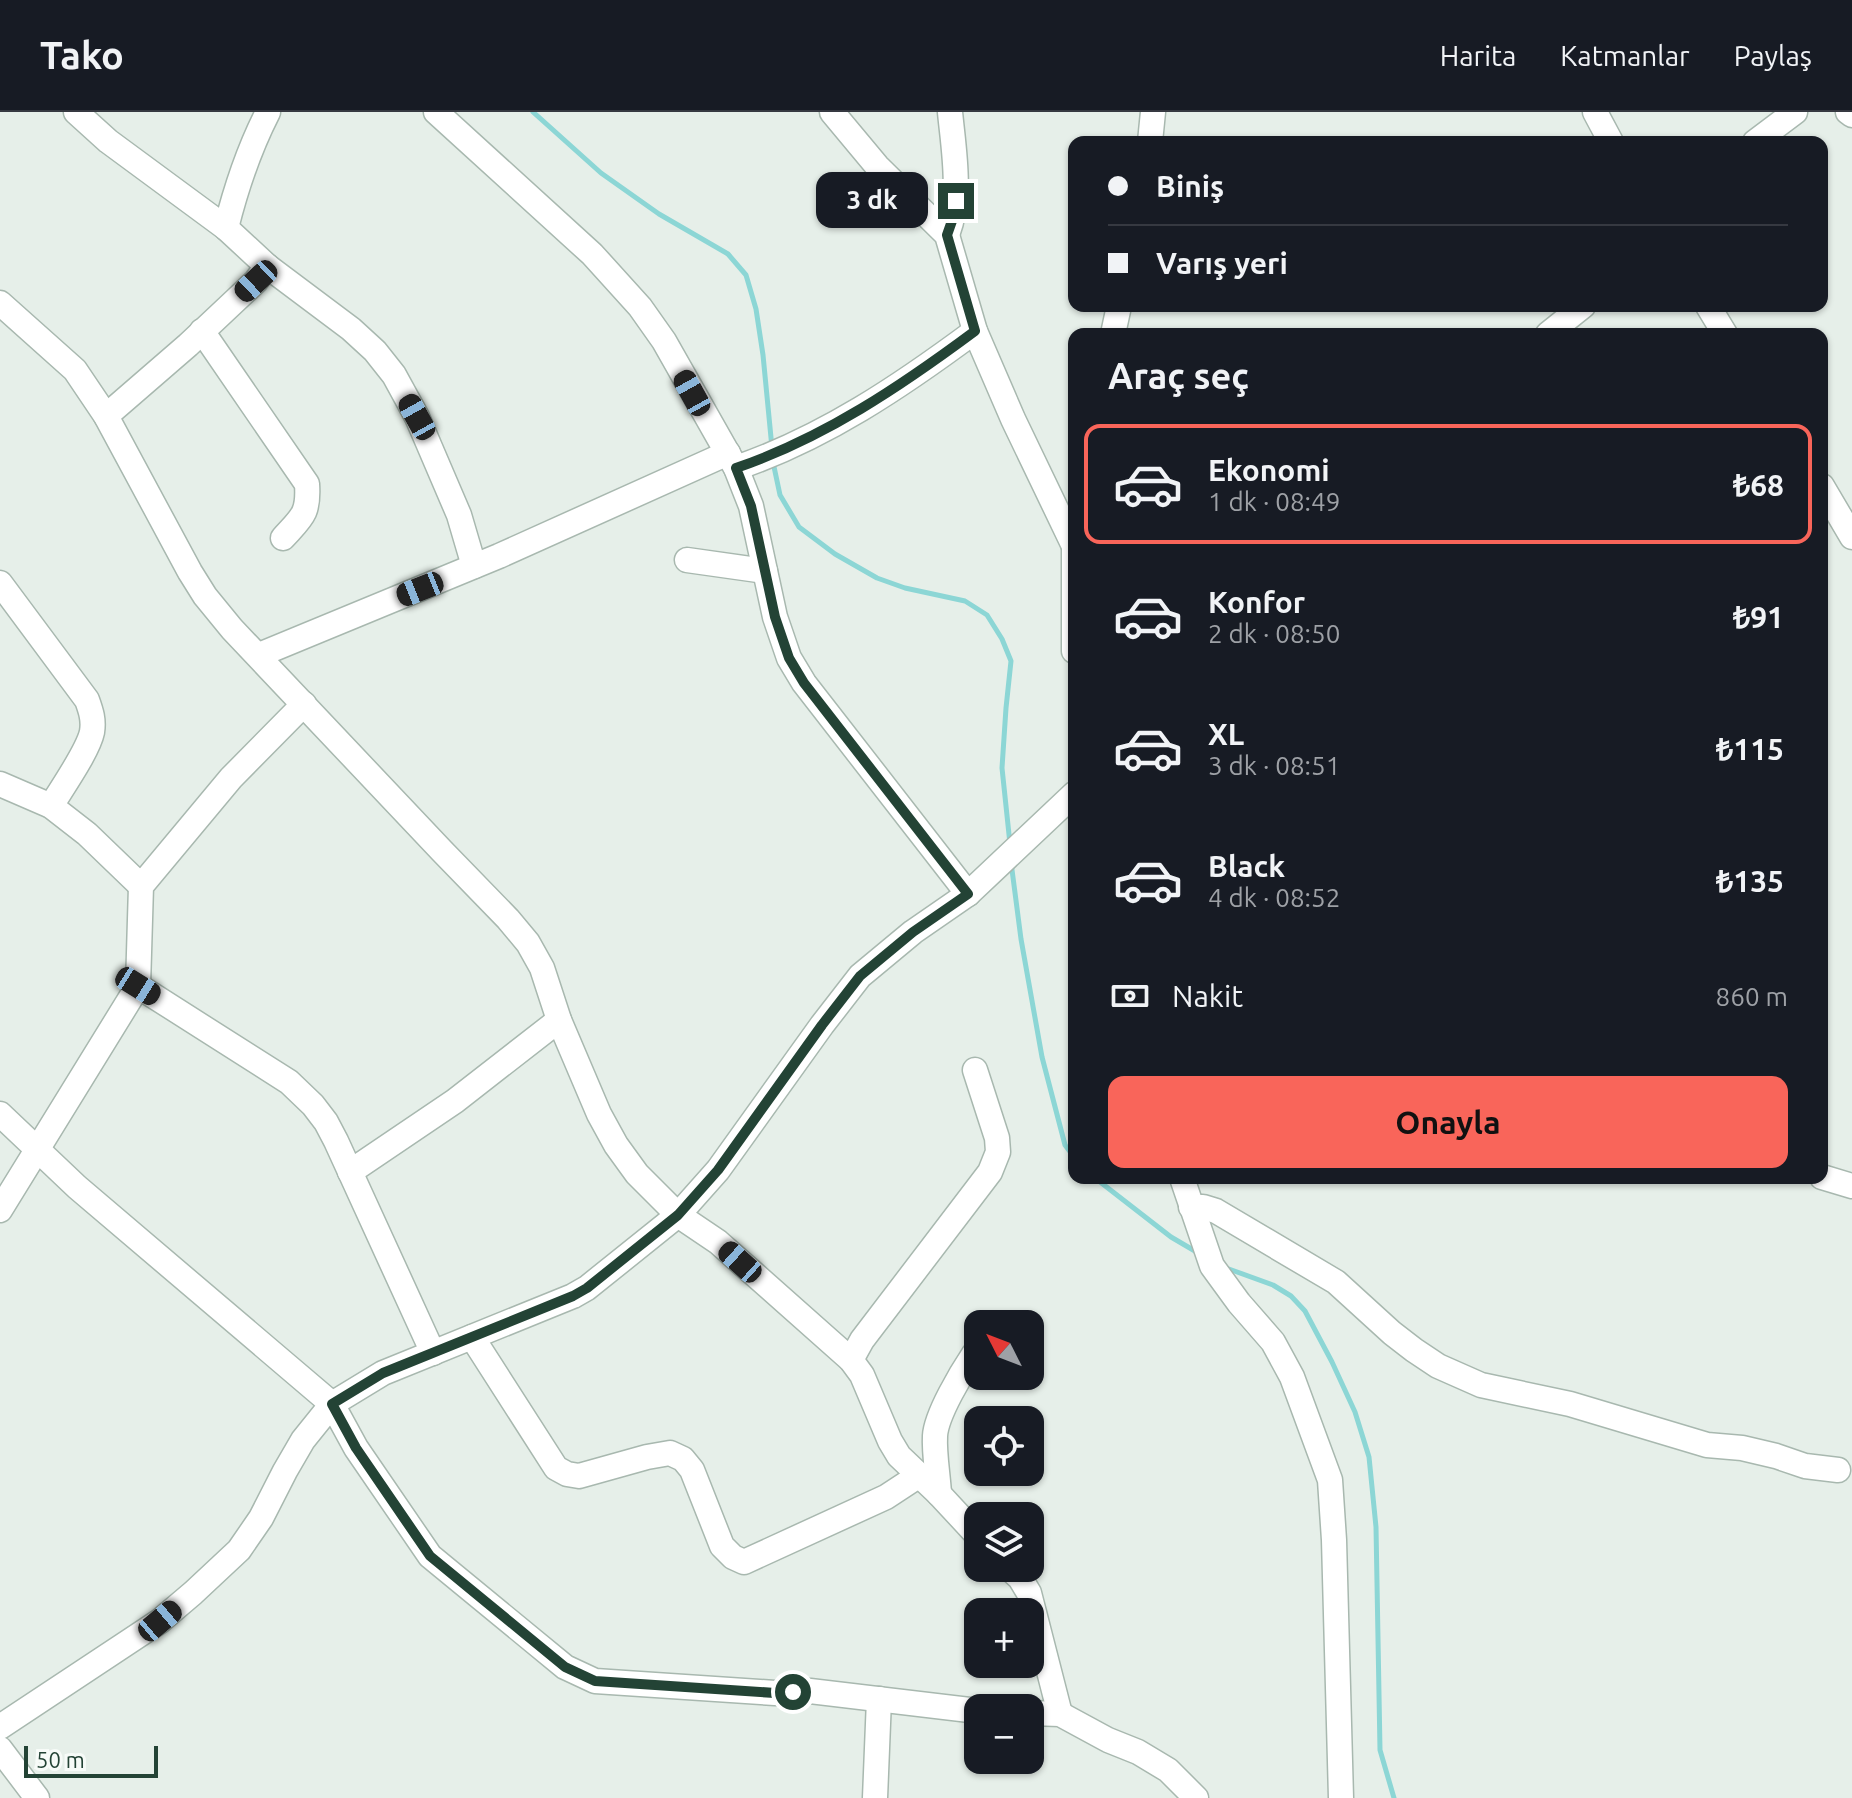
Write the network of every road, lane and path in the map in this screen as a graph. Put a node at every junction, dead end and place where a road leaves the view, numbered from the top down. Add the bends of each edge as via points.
1 (76, 112) edge
2 (268, 112) edge
3 (436, 112) edge
4 (832, 112) edge
5 (950, 112) edge
6 (1153, 112) edge
7 (1595, 112) edge
8 (1795, 112) edge
9 (1151, 136) edge
10 (1608, 136) edge
11 (1763, 136) edge
12 (226, 228) junction
13 (947, 235) junction
14 (267, 266) junction
15 (0, 303) edge
16 (1576, 312) edge
17 (1556, 328) edge
18 (202, 331) junction
19 (975, 331) junction
20 (106, 416) junction
21 (732, 460) junction
22 (1828, 496) edge
23 (1068, 530) edge
24 (1852, 537) edge
25 (283, 538) dead end
26 (687, 560) dead end
27 (474, 566) junction
28 (765, 571) junction
29 (0, 583) edge
30 (259, 655) junction
31 (304, 704) junction
32 (0, 784) edge
33 (1068, 800) edge
34 (51, 806) junction
35 (141, 886) junction
36 (968, 894) junction
37 (138, 986) junction
38 (559, 1020) junction
39 (975, 1070) dead end
40 (0, 1114) edge
41 (37, 1149) junction
42 (350, 1172) junction
43 (1828, 1179) edge
44 (1184, 1184) edge
45 (1852, 1186) edge
46 (0, 1210) edge
47 (1194, 1214) junction
48 (678, 1215) junction
49 (472, 1337) junction
50 (433, 1353) junction
51 (851, 1360) junction
52 (964, 1369) edge
53 (332, 1404) junction
54 (1838, 1470) dead end
55 (918, 1476) junction
56 (939, 1494) junction
57 (964, 1521) edge
58 (1022, 1582) edge
59 (879, 1699) junction
60 (964, 1709) edge
61 (1044, 1713) edge
62 (1060, 1714) junction
63 (0, 1727) edge
64 (0, 1749) edge
65 (37, 1798) edge
66 (875, 1798) edge
67 (1196, 1798) edge
68 (1341, 1798) edge

1 - 12 street
2 - 12 street
3 - 21 street via 592,254 640,307
4 - 13 street via 877,166
5 - 13 street via 956,176
6 - 9 street
7 - 10 street
8 - 11 street
12 - 14 street
13 - 19 street
14 - 18 street
14 - 27 street via 351,329 394,375 459,515
15 - 20 street via 75,370
16 - 17 street
18 - 20 street
18 - 25 street via 307,484 305,514
19 - 21 street via 842,420 762,459
19 - 23 street
20 - 30 street via 205,596
21 - 27 street
21 - 28 street via 751,506
22 - 24 street
26 - 28 street
27 - 30 street
28 - 36 street via 789,658 804,683
29 - 34 street via 91,709 88,743
30 - 31 street
31 - 35 street via 196,817
31 - 38 street via 528,943
32 - 34 street
33 - 36 street
34 - 35 street
35 - 37 street
36 - 48 street via 860,976 718,1170
37 - 41 street
37 - 42 street via 289,1082 326,1122
38 - 42 street via 455,1101
38 - 48 street via 616,1145
39 - 51 street via 997,1138 990,1172
40 - 41 street
41 - 46 street
41 - 53 street
42 - 50 street
43 - 45 street
44 - 47 street
47 - 54 street via 1203,1207 1216,1211 1319,1271 1414,1350 1481,1385 1570,1404 1707,1445
47 - 68 street via 1212,1266 1273,1342 1292,1377 1330,1480
48 - 49 street via 587,1288
48 - 51 street via 718,1242
49 - 50 street
49 - 55 street via 556,1468 579,1476 670,1453 683,1459 722,1546 744,1562 886,1497
50 - 53 street via 383,1373
51 - 55 street via 890,1441
52 - 56 street via 935,1433
53 - 59 street via 430,1556 565,1667 595,1681
53 - 63 street via 303,1440 239,1550 160,1621
55 - 56 street
56 - 57 street
58 - 62 street
59 - 60 street
59 - 66 street
61 - 62 street
62 - 67 street via 1168,1770
64 - 65 street

